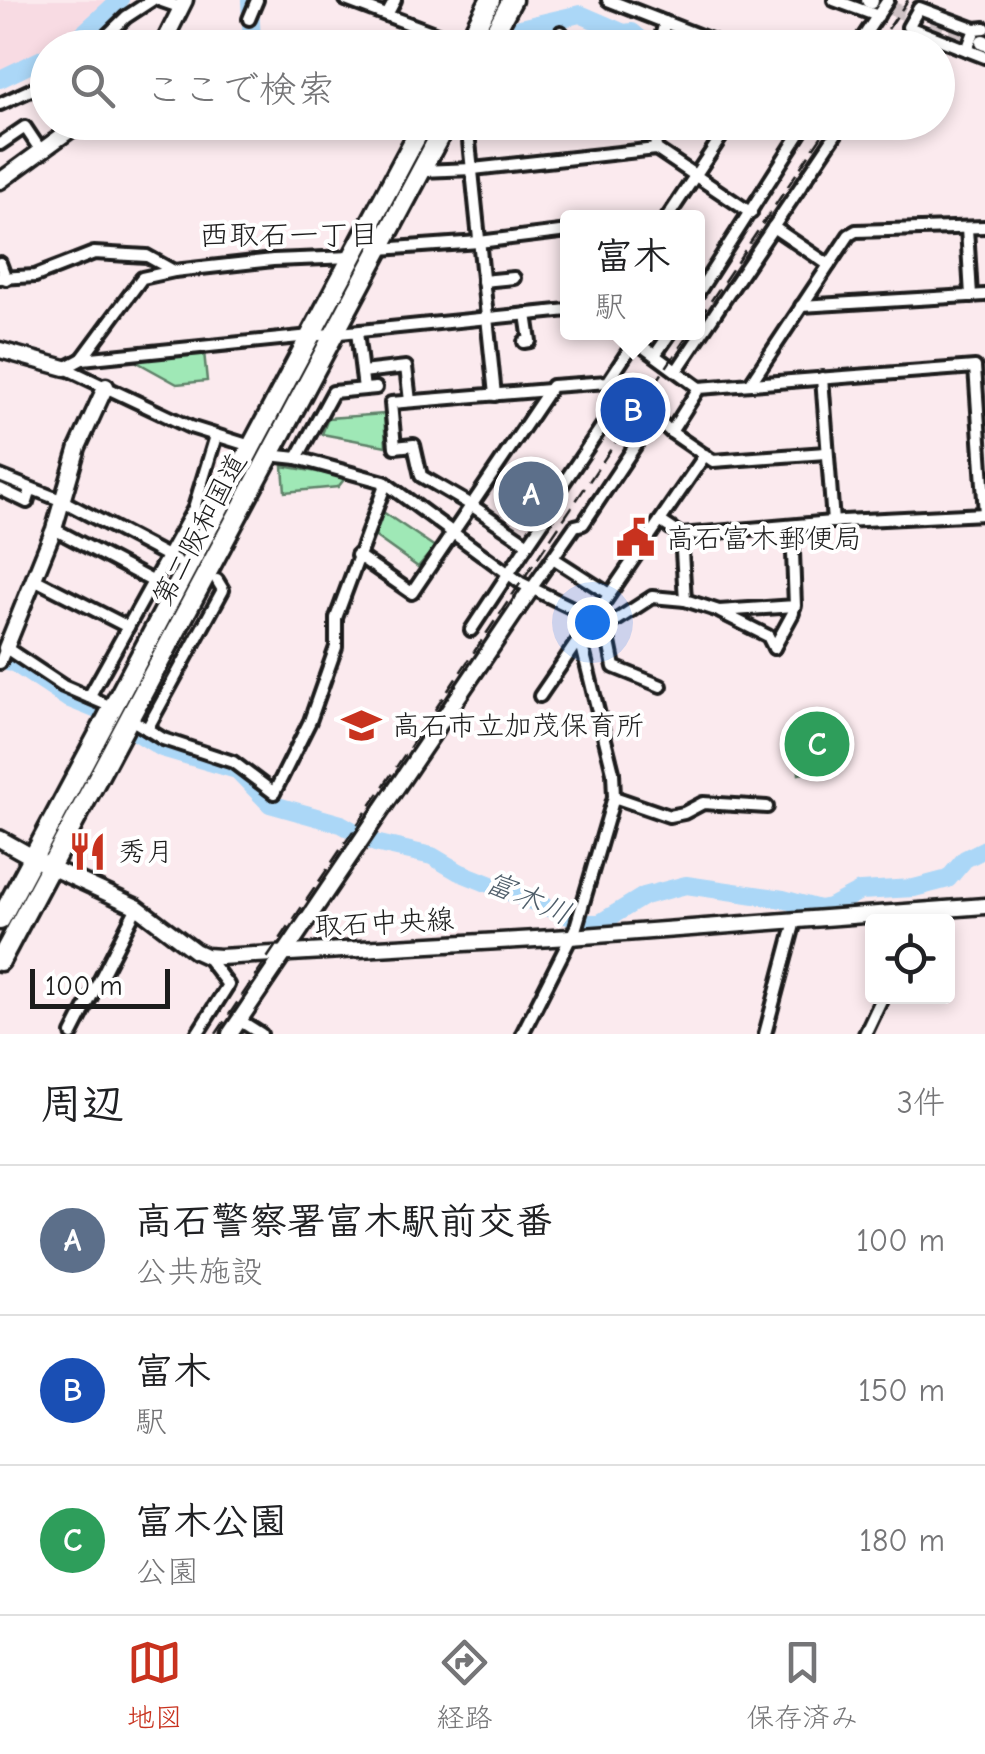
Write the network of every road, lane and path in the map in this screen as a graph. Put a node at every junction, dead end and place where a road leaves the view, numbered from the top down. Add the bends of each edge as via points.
1 (155, 0) edge
2 (257, 0) edge
3 (346, 0) edge
4 (396, 0) edge
5 (490, 0) edge
6 (512, 0) edge
7 (608, 0) edge
8 (834, 0) edge
9 (888, 0) edge
10 (184, 4) edge
11 (387, 15) junction
12 (878, 16) junction
13 (249, 19) dead end
14 (665, 22) junction
15 (113, 30) edge
16 (170, 30) edge
17 (425, 30) edge
18 (474, 30) edge
19 (496, 30) edge
20 (663, 30) edge
21 (685, 30) edge
22 (868, 30) edge
23 (913, 30) edge
24 (983, 40) edge
25 (955, 46) edge
26 (967, 50) junction
27 (30, 90) edge
28 (0, 104) edge
29 (30, 134) edge
30 (34, 140) edge
31 (56, 140) edge
32 (414, 140) edge
33 (438, 140) edge
34 (469, 140) edge
35 (655, 140) edge
36 (720, 140) edge
37 (796, 140) edge
38 (832, 140) edge
39 (0, 144) edge
40 (656, 149) junction
41 (41, 151) junction
42 (473, 169) junction
43 (422, 170) junction
44 (695, 176) junction
45 (0, 181) edge
46 (672, 210) edge
47 (751, 213) junction
48 (773, 227) junction
49 (985, 227) edge
50 (966, 228) junction
51 (560, 232) edge
52 (480, 242) junction
53 (380, 249) junction
54 (352, 257) junction
55 (0, 263) edge
56 (830, 265) junction
57 (174, 271) junction
58 (3, 278) edge
59 (514, 278) dead end
60 (484, 281) junction
61 (705, 282) edge
62 (985, 295) edge
63 (971, 296) junction
64 (801, 306) junction
65 (560, 311) edge
66 (526, 314) junction
67 (487, 318) junction
68 (705, 328) edge
69 (357, 332) junction
70 (334, 334) junction
71 (312, 335) junction
72 (666, 340) edge
73 (697, 340) edge
74 (530, 341) dead end
75 (635, 341) joint
76 (0, 350) edge
77 (656, 356) junction
78 (82, 360) junction
79 (64, 368) junction
80 (677, 370) junction
81 (362, 372) junction
82 (822, 378) junction
83 (608, 382) junction
84 (750, 384) junction
85 (106, 386) junction
86 (699, 388) junction
87 (549, 390) junction
88 (495, 395) junction
89 (410, 401) junction
90 (671, 432) junction
91 (216, 436) junction
92 (983, 441) edge
93 (262, 451) junction
94 (826, 453) junction
95 (705, 455) junction
96 (297, 458) junction
97 (0, 476) edge
98 (386, 483) junction
99 (0, 489) edge
100 (32, 489) junction
101 (63, 501) junction
102 (471, 504) junction
103 (985, 514) edge
104 (660, 521) junction
105 (832, 522) junction
106 (792, 526) junction
107 (54, 529) junction
108 (452, 531) junction
109 (681, 535) junction
110 (528, 544) junction
111 (358, 555) junction
112 (172, 558) junction
113 (553, 558) junction
114 (509, 574) junction
115 (34, 579) junction
116 (217, 580) dead end
117 (154, 582) junction
118 (531, 589) junction
119 (609, 594) junction
120 (684, 600) junction
121 (720, 611) junction
122 (794, 613) dead end
123 (593, 618) junction
124 (128, 627) junction
125 (606, 627) junction
126 (472, 630) dead end
127 (580, 638) junction
128 (3, 656) edge
129 (660, 686) dead end
130 (540, 696) dead end
131 (90, 697) junction
132 (122, 713) junction
133 (147, 728) junction
134 (614, 796) junction
135 (767, 806) dead end
136 (0, 840) edge
137 (42, 862) junction
138 (985, 906) edge
139 (137, 907) junction
140 (930, 914) edge
141 (865, 919) edge
142 (0, 920) edge
143 (794, 921) junction
144 (570, 937) junction
145 (284, 952) junction
146 (206, 956) junction
147 (0, 961) edge
148 (879, 1004) edge
149 (239, 1020) junction
150 (72, 1034) edge
151 (196, 1034) edge
152 (230, 1034) edge
153 (260, 1034) edge
154 (522, 1034) edge
155 (766, 1034) edge
156 (866, 1034) edge

1 - 10 street
1 - 15 street
2 - 13 street
3 - 11 street
4 - 11 street
5 - 18 highway
6 - 19 highway
7 - 14 street
8 - 12 street
9 - 12 street
10 - 16 street
11 - 17 street
12 - 22 street
14 - 20 street
14 - 21 street
23 - 24 street via 908,28 920,8
24 - 26 street
24 - 26 street
25 - 26 street
27 - 28 street
29 - 39 street via 25,127
30 - 41 street
31 - 41 street
32 - 54 highway, 第二阪和国道
33 - 43 highway, 第二阪和国道
34 - 42 street
35 - 40 street
36 - 44 street
37 - 47 street
38 - 48 street
40 - 42 street
40 - 44 street
41 - 45 street
42 - 43 street
42 - 52 street
43 - 53 highway, 第二阪和国道
44 - 46 street
44 - 47 street
47 - 61 street
48 - 56 street
48 - 68 street
49 - 50 street
50 - 56 street via 856,231
50 - 63 street
51 - 52 street
52 - 53 street
52 - 60 street
53 - 70 highway, 第二阪和国道
54 - 57 street
54 - 71 highway, 第二阪和国道
55 - 58 street
56 - 64 street
57 - 58 street via 146,256 94,253 34,276
57 - 78 street via 142,278
59 - 60 street
60 - 67 street
62 - 63 street
63 - 64 street
64 - 84 street
65 - 66 street
66 - 67 street
66 - 74 street
67 - 69 street
67 - 88 street
69 - 70 street
69 - 81 street
70 - 71 street
70 - 93 highway, 第二阪和国道
71 - 78 street
71 - 93 highway, 第二阪和国道
72 - 77 street
73 - 80 street
75 - 77 street
75 - 83 street
76 - 79 street
77 - 80 street
78 - 79 street
79 - 85 street
80 - 86 street
81 - 89 street via 406,368
81 - 96 street via 370,389 333,392
82 - 84 street
82 - 92 street via 975,367
82 - 94 street
83 - 87 street
83 - 110 street via 618,388 619,401
84 - 86 street
85 - 91 street
85 - 101 street via 72,462
86 - 90 street
87 - 88 street
87 - 102 street
88 - 89 street
89 - 102 street via 391,402 395,447 414,445 421,476
90 - 95 street
90 - 113 street via 661,423 647,428
91 - 93 street
91 - 112 street
92 - 103 street
93 - 96 street
93 - 132 highway, 第二阪和国道
94 - 95 street via 713,461
94 - 105 street
95 - 104 street
96 - 98 street
97 - 100 street
98 - 108 street
98 - 111 street
99 - 100 street via 27,502
100 - 101 street
101 - 107 street
101 - 112 street
102 - 108 street
102 - 110 street
103 - 105 street
104 - 109 street
104 - 119 street
105 - 106 street
106 - 109 street
106 - 121 street via 794,606
107 - 115 street
107 - 117 street
108 - 111 street via 412,592
108 - 114 street
109 - 120 street
110 - 114 street
111 - 133 street via 310,722 274,793 233,762
112 - 117 street
113 - 118 street
113 - 119 street
114 - 118 street
114 - 126 street
115 - 124 street
115 - 128 street
116 - 133 street via 224,590
117 - 124 street
118 - 123 street
118 - 145 street
119 - 123 street
120 - 121 street
120 - 125 street via 652,598
121 - 122 street via 768,636 774,648
123 - 125 street
123 - 127 street
124 - 131 street
125 - 129 street via 614,667
127 - 130 street
127 - 134 street
128 - 131 street
131 - 132 street
132 - 133 street
132 - 137 highway, 第二阪和国道
134 - 135 street via 669,816 703,803
134 - 144 street
136 - 137 main road
137 - 139 street
137 - 142 highway, 第二阪和国道
137 - 147 highway, 第二阪和国道
138 - 140 street, 取石中央線
139 - 146 street
139 - 150 street
141 - 143 street, 取石中央線
143 - 144 street, 取石中央線
143 - 155 street
144 - 145 street, 取石中央線
144 - 154 street
145 - 146 street, 取石中央線
145 - 149 street
146 - 151 street via 228,985
148 - 156 street
149 - 152 street
149 - 153 street

